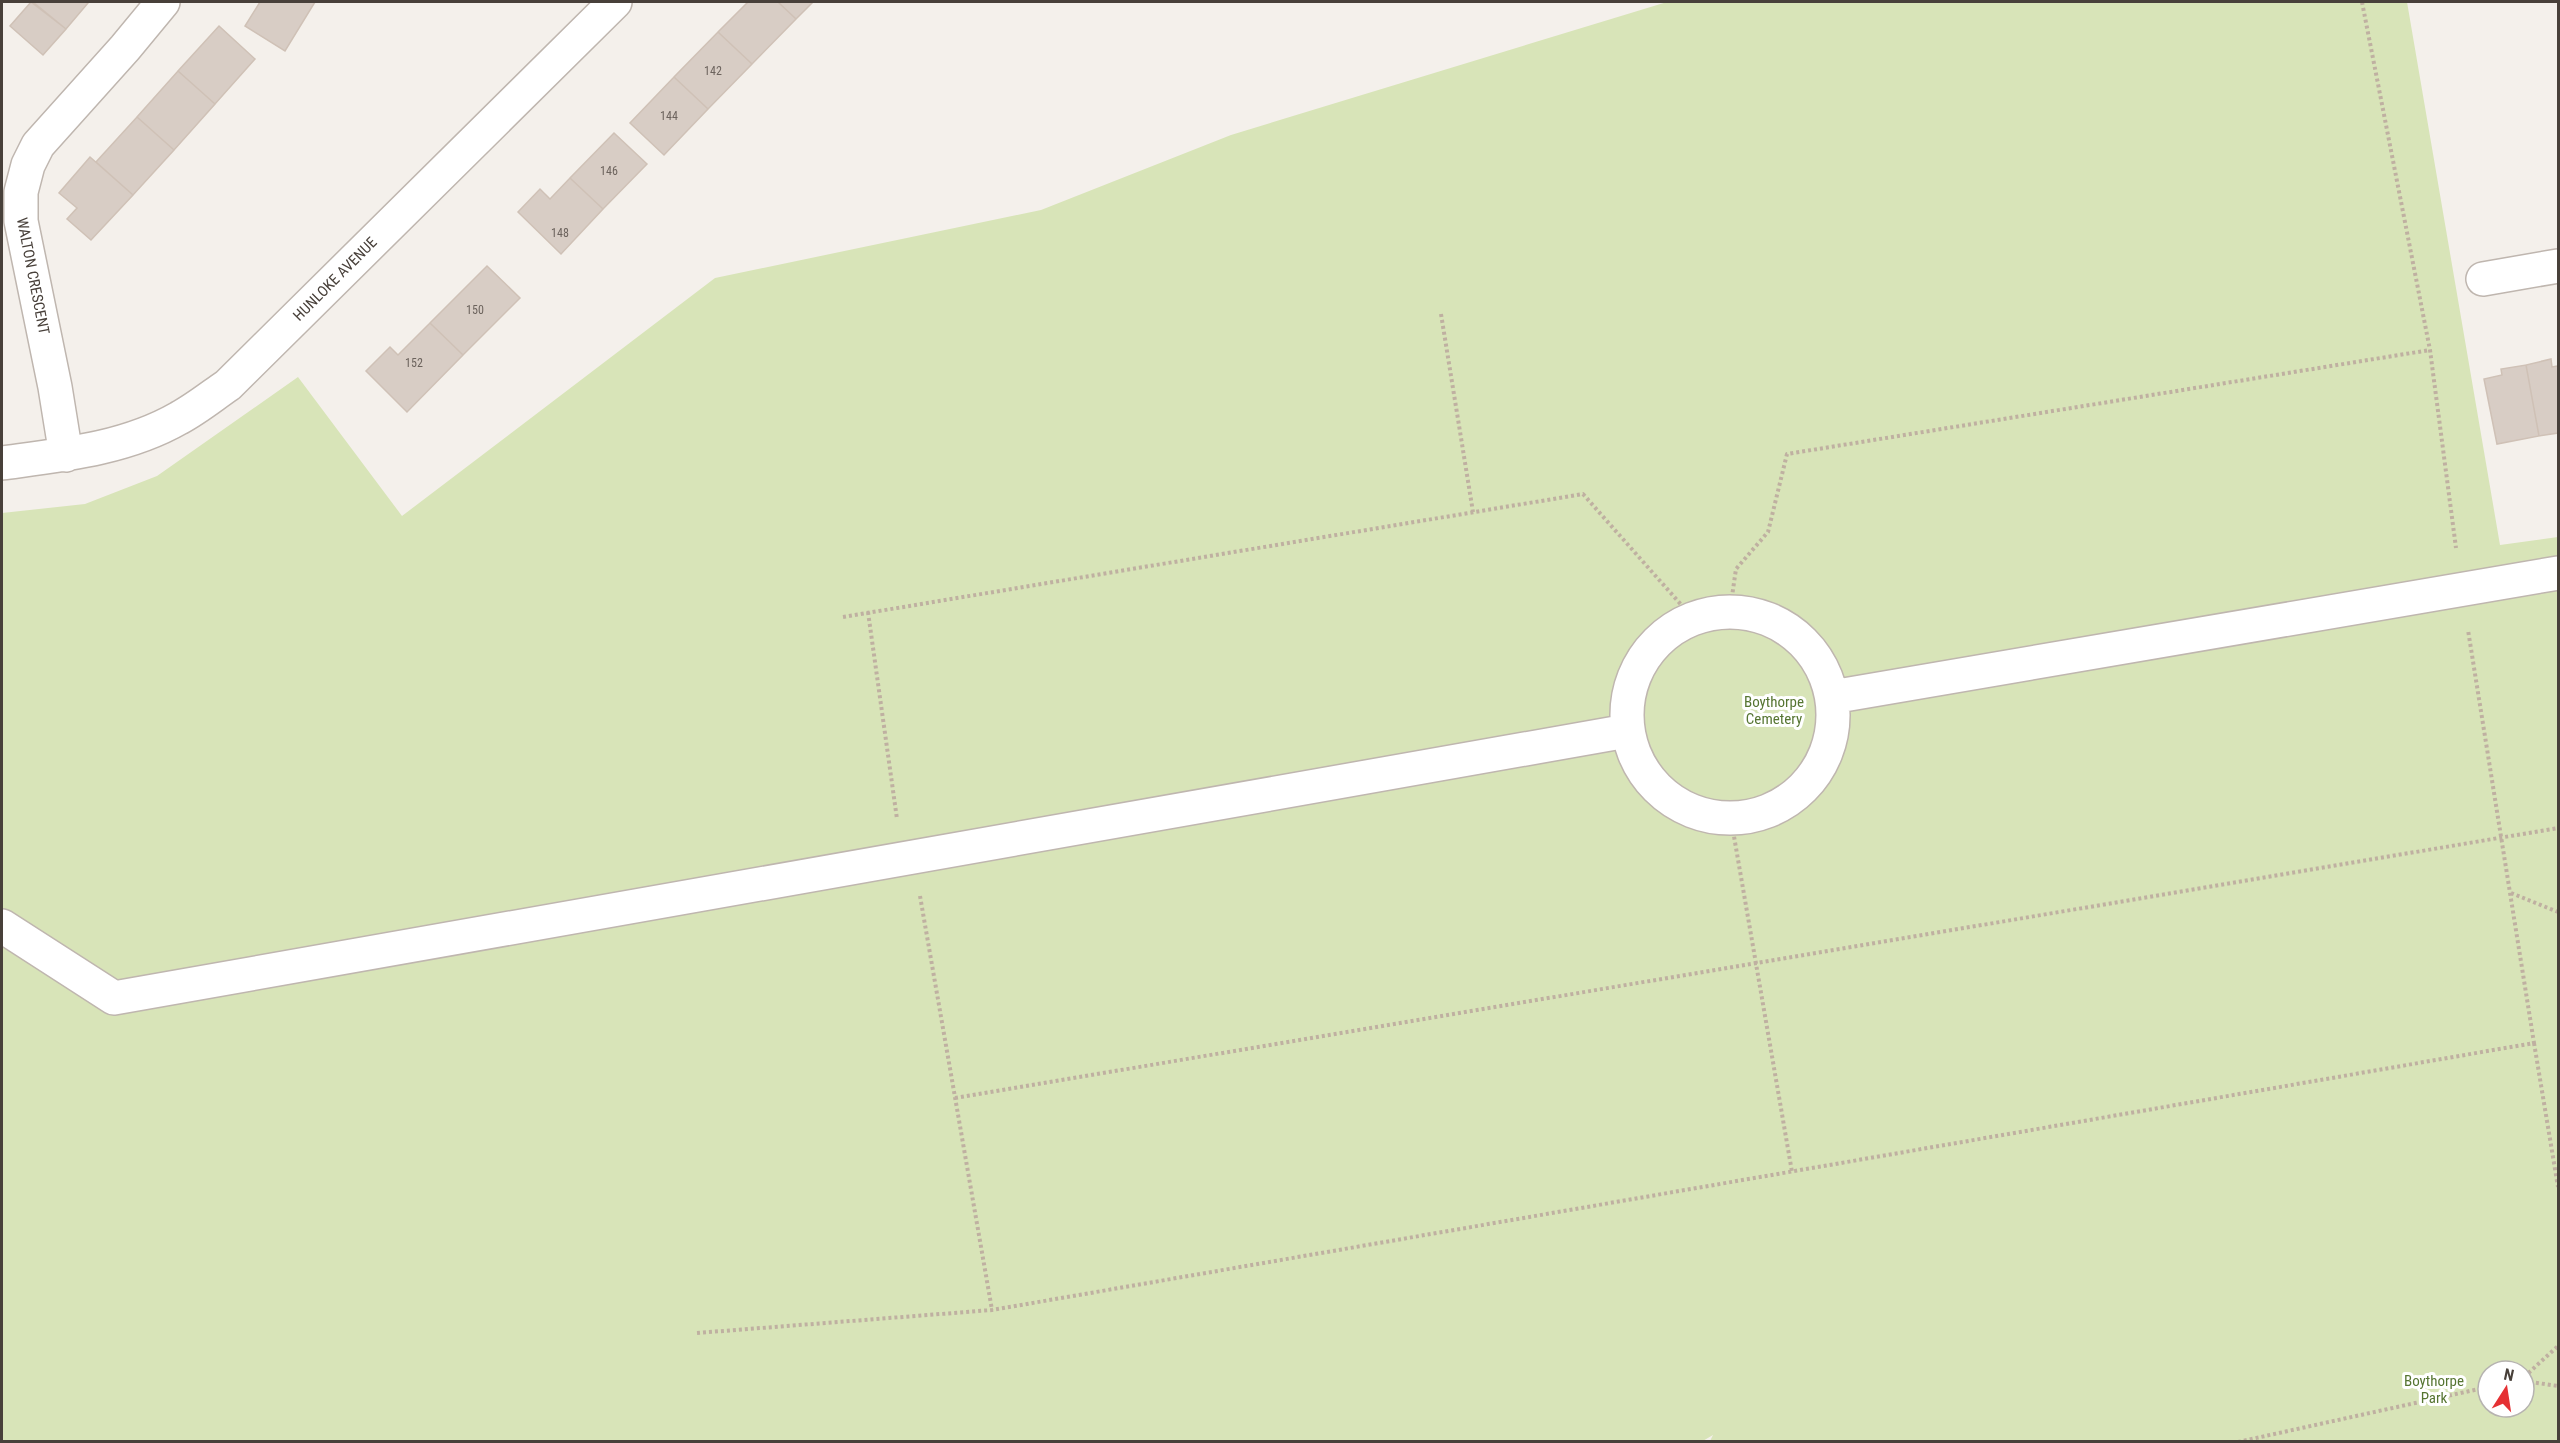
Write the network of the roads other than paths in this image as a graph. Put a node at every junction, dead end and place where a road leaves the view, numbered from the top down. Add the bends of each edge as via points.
1 (163, 2) edge
2 (615, 2) edge
3 (2559, 266) edge
4 (2483, 279) dead end
5 (66, 454) junction
6 (2, 463) edge
7 (2559, 573) edge
8 (1832, 697) junction
9 (1626, 731) junction
10 (2, 926) edge

1 - 5 street, WALTON CRESCENT via 38,145 21,192 21,221
2 - 5 street, HUNLOKE AVENUE via 228,385 178,419 125,441
3 - 4 street
5 - 6 street, HUNLOKE AVENUE
7 - 8 street
8 - 9 street via 1820,663 1797,635 1766,617 1730,610 1692,617 1660,636 1638,664 1627,699
8 - 9 street via 1833,732 1821,766 1797,794 1767,812 1731,819 1693,812 1661,793 1639,765
9 - 10 street via 114,998

